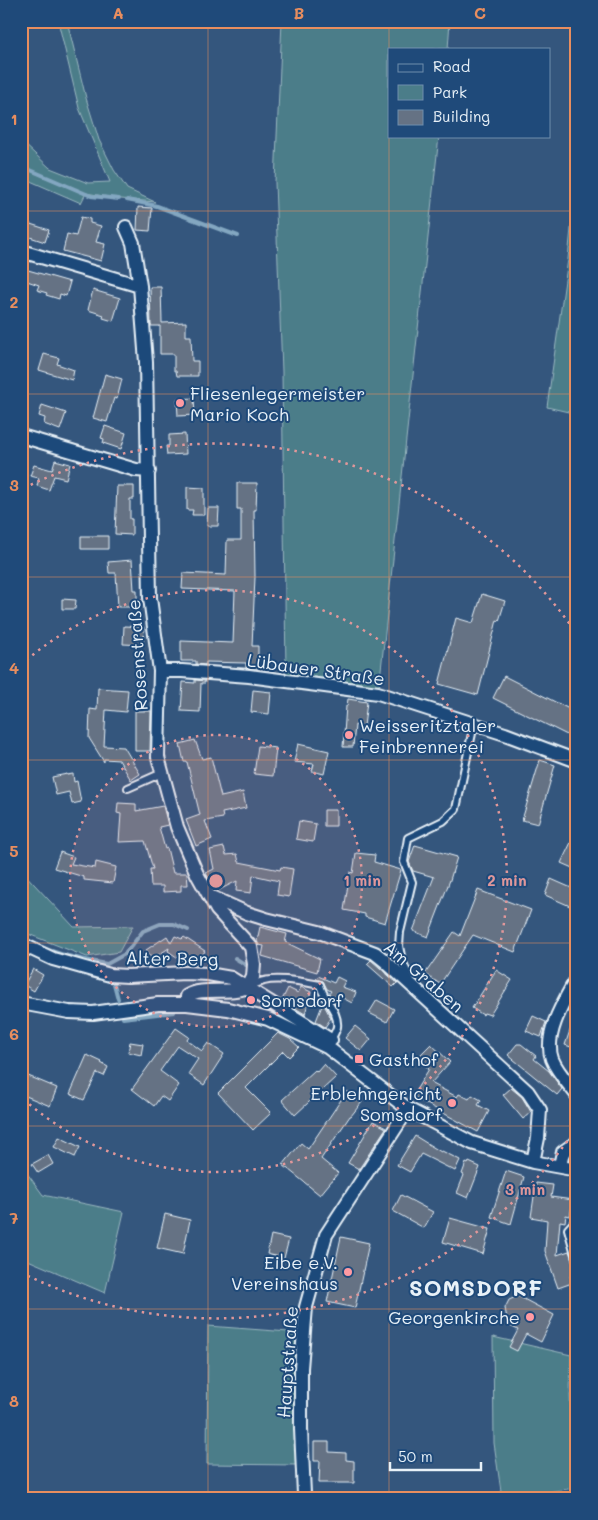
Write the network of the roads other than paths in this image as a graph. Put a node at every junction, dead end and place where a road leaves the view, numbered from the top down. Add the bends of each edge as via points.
1 (126, 227) dead end
2 (21, 250) edge
3 (140, 286) junction
4 (21, 436) edge
5 (149, 471) junction
6 (160, 671) junction
7 (474, 724) junction
8 (577, 761) edge
9 (162, 773) junction
10 (128, 788) dead end
11 (208, 895) junction
12 (21, 944) edge
13 (577, 978) edge
14 (248, 987) junction
15 (416, 990) junction
16 (21, 1003) edge
17 (187, 1004) junction
18 (329, 1043) junction
19 (577, 1095) edge
20 (408, 1110) junction
21 (577, 1142) edge
22 (533, 1162) junction
23 (560, 1166) junction
24 (577, 1170) edge
25 (577, 1219) edge
26 (577, 1261) edge
27 (304, 1494) dead end

1 - 3 street, Rosenstraße via 133,243
2 - 3 street
3 - 5 street, Rosenstraße
4 - 5 street
5 - 6 street, Rosenstraße via 150,598
6 - 7 street, Lübauer Straße via 249,676 378,693
6 - 9 street, Rosenstraße via 158,757
7 - 8 street, Lübauer Straße
7 - 15 lane via 456,810 443,821 408,838 404,862 412,882 399,946 402,962
9 - 10 lane
9 - 11 street, Rosenstraße via 177,827
11 - 14 street, Rosenstraße via 217,910 251,947 254,964
11 - 15 street, Am Graben via 247,913 319,932 375,953
12 - 14 street, Alter Berg via 53,959 110,975 208,974 231,978
13 - 19 street via 559,1012 551,1039 551,1052 559,1071
14 - 17 street via 240,991 193,992 187,996
14 - 18 street, Alter Berg
14 - 18 lane via 276,980 320,985 337,1026
15 - 22 street, Am Graben via 528,1092 540,1110
16 - 17 street via 69,1012
17 - 18 street via 228,1009 268,1019
18 - 20 street
20 - 22 street via 472,1143
20 - 27 street, Hauptstraße via 326,1235 303,1330 301,1429
21 - 23 street via 563,1152
22 - 23 street
23 - 24 street
25 - 26 lane via 568,1229

